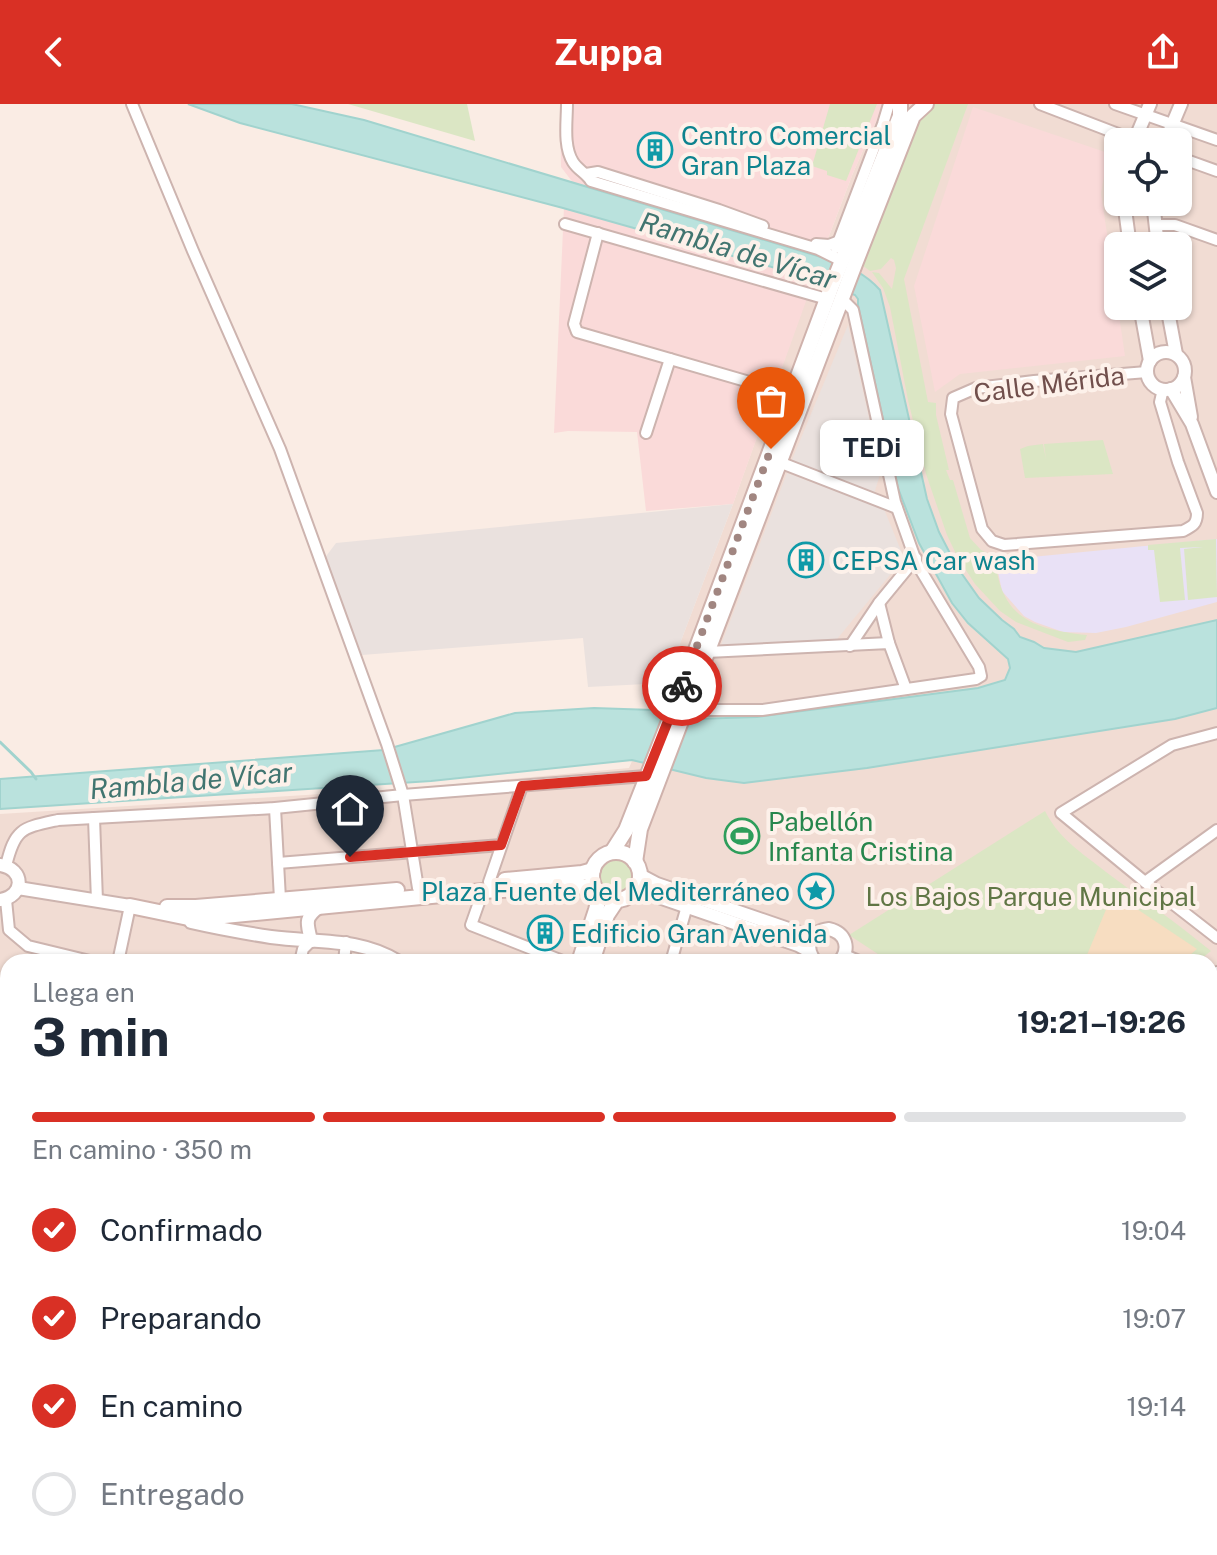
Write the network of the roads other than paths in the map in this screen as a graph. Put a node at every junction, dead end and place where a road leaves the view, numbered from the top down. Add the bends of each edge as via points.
1 (132, 104) edge
2 (567, 104) edge
3 (889, 104) edge
4 (900, 104) edge
5 (926, 104) edge
6 (1040, 104) edge
7 (1115, 104) edge
8 (1181, 104) edge
9 (1147, 109) edge
10 (1172, 124) junction
11 (1140, 128) edge
12 (1170, 128) edge
13 (1104, 129) edge
14 (1217, 140) edge
15 (1192, 162) edge
16 (1217, 171) edge
17 (586, 174) junction
18 (1154, 216) edge
19 (565, 224) dead end
20 (1155, 225) junction
21 (1156, 232) edge
22 (598, 233) junction
23 (1217, 240) edge
24 (837, 242) junction
25 (844, 261) junction
26 (836, 295) junction
27 (1142, 320) edge
28 (1170, 320) edge
29 (1176, 354) junction
30 (670, 359) junction
31 (1149, 366) junction
32 (1184, 377) junction
33 (1167, 389) junction
34 (791, 394) junction
35 (1192, 424) junction
36 (646, 433) dead end
37 (779, 462) junction
38 (1217, 492) edge
39 (897, 508) junction
40 (916, 558) junction
41 (879, 603) junction
42 (889, 643) junction
43 (850, 646) junction
44 (707, 652) junction
45 (906, 689) junction
46 (680, 708) junction
47 (1217, 733) edge
48 (652, 774) junction
49 (522, 786) junction
50 (402, 792) junction
51 (275, 808) junction
52 (94, 818) junction
53 (1217, 830) edge
54 (501, 845) junction
55 (412, 852) junction
56 (612, 852) junction
57 (278, 863) junction
58 (3, 866) edge
59 (637, 869) junction
60 (593, 870) junction
61 (1145, 882) junction
62 (486, 886) junction
63 (18, 888) junction
64 (418, 888) junction
65 (597, 890) junction
66 (623, 898) junction
67 (280, 899) junction
68 (3, 900) edge
69 (97, 901) junction
70 (130, 906) junction
71 (687, 906) junction
72 (318, 908) junction
73 (165, 914) junction
74 (813, 936) junction
75 (1217, 938) edge
76 (311, 941) junction
77 (346, 942) junction
78 (61, 954) edge
79 (120, 954) edge
80 (302, 954) edge
81 (345, 954) edge
82 (376, 954) edge
83 (545, 954) edge
84 (582, 954) edge
85 (595, 954) edge
86 (673, 954) edge
87 (807, 954) edge
88 (810, 954) edge
89 (843, 954) edge

1 - 50 street via 280,449
2 - 17 street via 569,153
3 - 24 street
4 - 25 main road via 900,116
5 - 25 main road via 913,116
6 - 13 street
7 - 9 street
8 - 10 street
9 - 10 street
9 - 11 street
10 - 12 street
10 - 14 street
15 - 16 street
17 - 24 street via 598,172 818,244
17 - 25 street via 605,186
18 - 20 street
19 - 22 street
20 - 21 street
20 - 23 street via 1175,225
22 - 26 street
22 - 30 street via 574,324 577,332
24 - 25 street
25 - 26 main road
26 - 34 main road
26 - 37 main road
26 - 39 street via 853,310
27 - 31 street
28 - 29 street
29 - 31 street via 1155,355
29 - 32 street via 1184,364
30 - 34 street
30 - 36 street
31 - 33 street via 1152,383
31 - 33 street, Calle Mérida via 976,388 953,398 951,414 982,529 1004,545 1192,527 1197,513 1160,402
32 - 33 street
32 - 35 street
33 - 35 street
34 - 46 main road
35 - 38 street
37 - 39 street
37 - 44 main road
39 - 40 street
40 - 41 street
40 - 45 street via 981,676
41 - 42 street
41 - 43 street
42 - 43 street
42 - 45 street
43 - 44 street
44 - 46 main road
45 - 46 street via 762,710
46 - 48 main road
47 - 61 street via 1172,745 1061,813
48 - 49 street
48 - 56 main road
48 - 59 main road via 638,835
49 - 50 street
49 - 54 street
50 - 51 street
50 - 55 street
51 - 52 street
51 - 57 street
52 - 58 street via 27,827 11,843
52 - 69 street
53 - 61 street
54 - 55 street
54 - 62 street
55 - 57 street
55 - 64 street
56 - 59 main road via 629,856
56 - 60 main road
57 - 67 street
58 - 63 street via 15,872
59 - 66 main road via 635,890
59 - 74 street via 667,888
60 - 62 main road
60 - 65 main road
61 - 75 street
62 - 64 main road
62 - 65 main road
62 - 72 main road
62 - 83 street via 471,925
63 - 68 street
63 - 69 street
64 - 67 main road
65 - 66 main road via 610,899
65 - 84 main road
66 - 71 street via 653,895
66 - 85 main road via 607,915
67 - 70 main road via 196,907
68 - 78 street via 9,930 28,946
69 - 70 street
70 - 73 main road
70 - 79 street
71 - 86 street
71 - 87 street via 798,945
72 - 73 main road via 193,919
72 - 76 street via 307,919
73 - 76 street
74 - 88 street
74 - 89 street via 824,929 837,931 846,942
76 - 77 street
76 - 80 street
77 - 81 street
77 - 82 street

